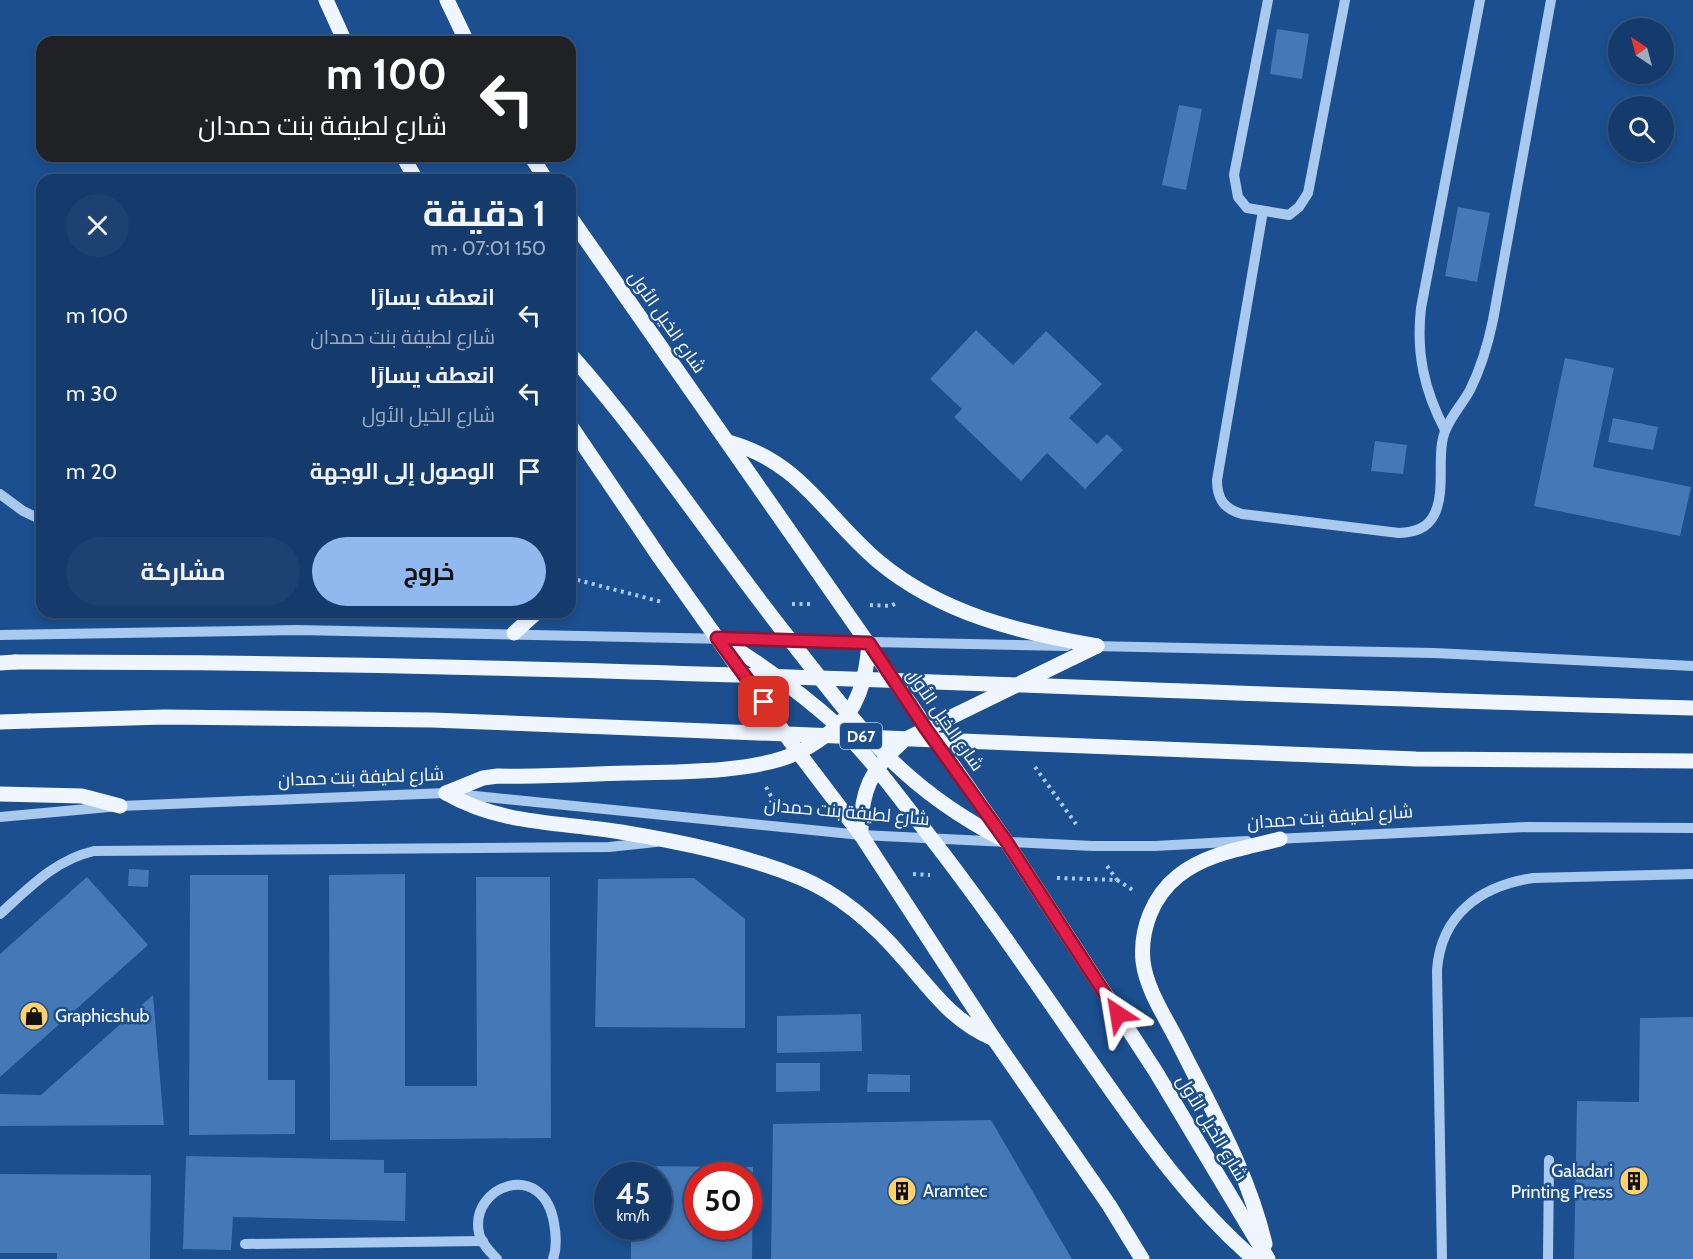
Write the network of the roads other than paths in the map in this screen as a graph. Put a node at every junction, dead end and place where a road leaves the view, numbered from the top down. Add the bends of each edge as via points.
1 (326, 0) edge
2 (447, 0) edge
3 (1268, 0) edge
4 (1345, 0) edge
5 (1480, 0) edge
6 (1551, 0) edge
7 (342, 36) edge
8 (464, 36) edge
9 (1263, 211) junction
10 (576, 226) edge
11 (576, 361) edge
12 (1445, 430) junction
13 (576, 434) edge
14 (728, 442) junction
15 (0, 494) edge
16 (36, 516) edge
17 (530, 618) edge
18 (514, 633) junction
19 (0, 635) edge
20 (717, 638) junction
21 (789, 639) junction
22 (869, 643) junction
23 (1097, 646) junction
24 (7, 662) edge
25 (1693, 666) edge
26 (1693, 708) edge
27 (842, 720) junction
28 (0, 722) edge
29 (926, 729) junction
30 (798, 752) junction
31 (1693, 761) edge
32 (881, 762) junction
33 (446, 793) junction
34 (0, 794) edge
35 (120, 806) junction
36 (0, 817) edge
37 (1693, 828) edge
38 (861, 835) junction
39 (932, 839) junction
40 (1280, 839) junction
41 (666, 841) junction
42 (1006, 841) junction
43 (1693, 874) edge
44 (0, 914) edge
45 (994, 1039) junction
46 (1549, 1160) dead end
47 (483, 1241) junction
48 (245, 1244) dead end
49 (497, 1259) edge
50 (553, 1259) edge
51 (1142, 1259) edge
52 (1254, 1259) edge
53 (1269, 1259) edge
54 (1442, 1259) edge
55 (1548, 1259) edge

1 - 7 main road
2 - 8 main road
3 - 9 street via 1234,175 1238,197 1247,208
4 - 9 street via 1308,193 1289,214
5 - 12 street via 1418,333 1425,384
6 - 12 street via 1488,344 1470,389
9 - 12 street via 1217,480 1222,503 1242,514 1413,532 1425,526 1438,504
10 - 14 main road, شارع الخيل الأول
11 - 21 main road
13 - 20 main road
14 - 22 main road, شارع الخيل الأول
14 - 23 main road via 750,448 789,470 880,563 948,605 984,621
15 - 16 street
17 - 18 main road
18 - 19 street via 297,630
18 - 20 street
20 - 21 street
20 - 27 main road
20 - 30 main road
21 - 22 street
21 - 27 main road
22 - 23 street
22 - 27 main road via 862,684
22 - 29 main road, شارع الخيل الأول
23 - 25 street via 1434,653
23 - 29 main road
24 - 26 main road, bridge via 615,671
27 - 30 main road
27 - 32 main road
28 - 31 main road, D67, bridge via 164,717 432,720 1416,759
29 - 32 main road via 904,740
29 - 42 main road, شارع الخيل الأول
30 - 33 main road via 754,764 702,771 498,776
30 - 38 main road
32 - 38 main road via 866,789
32 - 39 main road
32 - 42 main road
33 - 35 street, شارع لطيفة بنت حمدان
33 - 38 street, شارع لطيفة بنت حمدان
33 - 41 main road via 492,815
34 - 35 main road via 82,796
35 - 36 street, شارع لطيفة بنت حمدان
37 - 40 street, شارع لطيفة بنت حمدان via 1527,827
38 - 39 street, شارع لطيفة بنت حمدان
38 - 45 main road
39 - 42 street, شارع لطيفة بنت حمدان
39 - 52 main road via 991,916 1143,1137 1209,1215
40 - 42 street, شارع لطيفة بنت حمدان via 1155,846
40 - 53 main road via 1206,860 1177,876 1148,916 1142,948 1148,981 1246,1179
41 - 44 street via 609,847 94,850 58,863
41 - 45 main road via 796,877 852,908 879,931 953,1016
42 - 53 main road, شارع الخيل الأول via 1156,1072
43 - 54 street via 1511,881 1473,901 1445,934 1437,970
45 - 51 main road
46 - 55 street
47 - 48 street
47 - 49 street
47 - 50 street via 478,1229 480,1209 505,1186 530,1186 542,1193 553,1216

